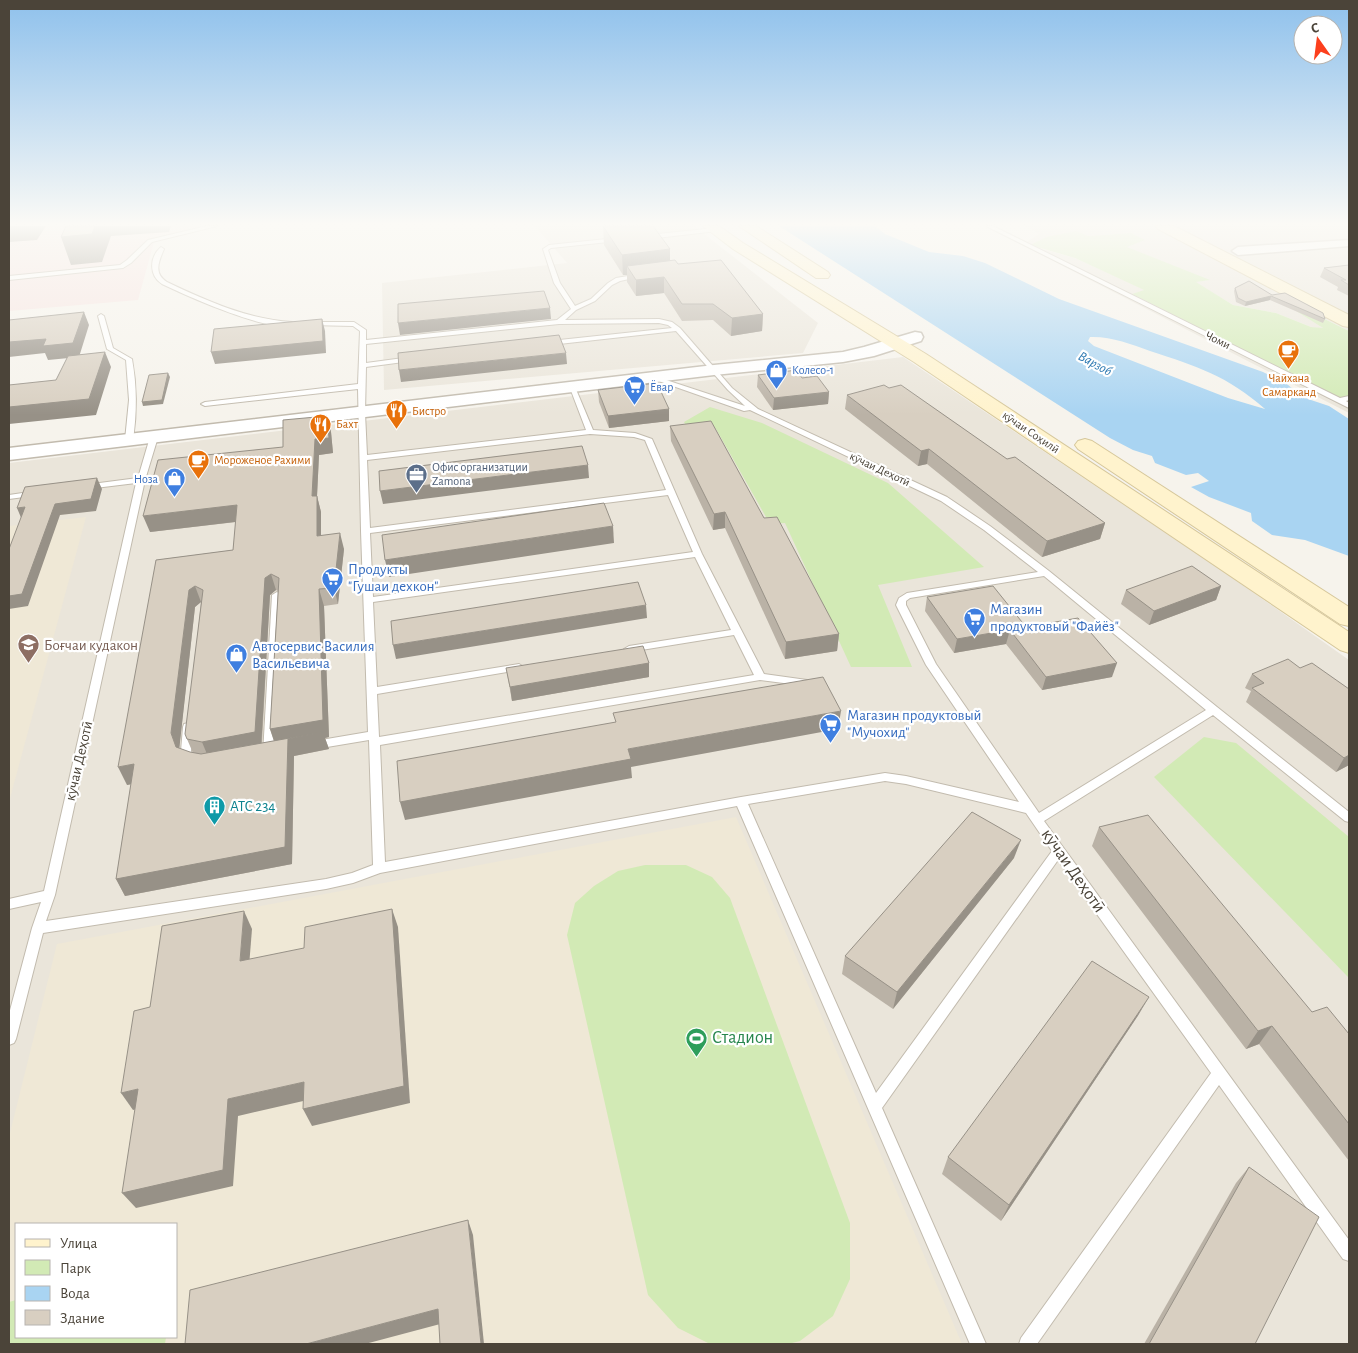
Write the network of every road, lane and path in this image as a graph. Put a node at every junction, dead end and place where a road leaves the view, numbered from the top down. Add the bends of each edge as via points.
1 (179, 289) edge
2 (561, 289) edge
3 (605, 289) edge
4 (808, 289) edge
5 (842, 289) edge
6 (1116, 289) edge
7 (1285, 289) edge
8 (1315, 289) edge
9 (1349, 306) edge
10 (574, 310) junction
11 (101, 316) dead end
12 (559, 322) junction
13 (1349, 322) edge
14 (297, 324) edge
15 (306, 324) edge
16 (678, 329) junction
17 (915, 337) junction
18 (363, 342) junction
19 (540, 344) edge
20 (896, 344) junction
21 (422, 358) edge
22 (362, 365) junction
23 (714, 370) junction
24 (655, 378) junction
25 (362, 386) junction
26 (573, 388) junction
27 (1349, 398) edge
28 (1340, 401) junction
29 (205, 404) dead end
30 (1349, 406) edge
31 (755, 411) junction
32 (361, 413) junction
33 (590, 432) junction
34 (154, 437) junction
35 (129, 440) junction
36 (9, 454) edge
37 (363, 458) junction
38 (141, 480) junction
39 (75, 488) edge
40 (46, 492) edge
41 (671, 492) junction
42 (9, 497) edge
43 (365, 531) junction
44 (698, 554) junction
45 (1046, 573) junction
46 (277, 596) edge
47 (370, 600) junction
48 (1349, 618) edge
49 (737, 632) junction
50 (1349, 644) edge
51 (618, 651) edge
52 (530, 666) edge
53 (760, 677) junction
54 (815, 684) edge
55 (372, 691) junction
56 (1213, 710) junction
57 (190, 712) edge
58 (374, 738) junction
59 (306, 747) edge
60 (268, 754) edge
61 (198, 764) edge
62 (741, 801) junction
63 (1029, 809) junction
64 (1349, 818) edge
65 (1037, 820) junction
66 (1058, 851) junction
67 (379, 868) junction
68 (49, 895) junction
69 (9, 904) edge
70 (38, 928) junction
71 (9, 1039) edge
72 (1219, 1073) junction
73 (874, 1108) junction
74 (1349, 1253) edge
75 (978, 1344) edge
76 (1027, 1344) edge

1 - 14 lane via 243,316
2 - 10 lane
3 - 10 lane via 594,300
4 - 20 main road, кӯчаи Соҳилӣ
5 - 17 main road
6 - 28 lane, Чоми
7 - 13 main road
8 - 9 main road
10 - 12 lane
11 - 35 lane via 110,349 129,359 132,377
12 - 16 lane via 659,321
12 - 18 lane
15 - 18 lane via 354,324 363,330
16 - 19 lane
16 - 23 lane, кӯчаи Деҳотӣ
17 - 20 street
17 - 48 main road
18 - 22 lane
20 - 23 street via 843,357
20 - 50 main road, кӯчаи Соҳилӣ
21 - 22 lane
22 - 25 lane
23 - 24 street
23 - 31 lane, кӯчаи Деҳотӣ
24 - 26 street
24 - 31 lane
25 - 29 lane
25 - 32 lane
26 - 32 street
26 - 33 lane
27 - 28 lane
28 - 30 lane, Чоми
31 - 45 lane, кӯчаи Деҳотӣ via 944,499
32 - 34 street
32 - 37 lane
33 - 37 lane
33 - 41 lane via 648,439
34 - 35 street
34 - 38 lane, кӯчаи Деҳотӣ
35 - 36 street
37 - 43 lane
38 - 39 lane
38 - 68 lane, кӯчаи Деҳотӣ
40 - 42 lane
41 - 43 lane
41 - 44 lane
43 - 47 lane
44 - 47 lane
44 - 49 lane
45 - 56 lane, кӯчаи Деҳотӣ
45 - 63 lane, кӯчаи Деҳотӣ via 906,596 901,605 931,665
46 - 60 lane
47 - 55 lane
49 - 51 lane
49 - 53 lane
52 - 55 lane
53 - 54 lane
53 - 58 lane
55 - 58 lane
56 - 64 lane, кӯчаи Деҳотӣ
56 - 65 lane
57 - 61 lane via 186,751 188,760
58 - 59 lane
58 - 67 lane
62 - 63 lane via 885,778
62 - 67 lane
62 - 73 lane
63 - 65 lane, кӯчаи Деҳотӣ
65 - 66 lane, кӯчаи Деҳотӣ
66 - 72 lane, кӯчаи Деҳотӣ
66 - 73 lane
67 - 70 lane via 326,884
68 - 69 lane
68 - 70 lane, кӯчаи Деҳотӣ
70 - 71 lane, кӯчаи Деҳотӣ
72 - 74 lane, кӯчаи Деҳотӣ
72 - 76 lane
73 - 75 lane

